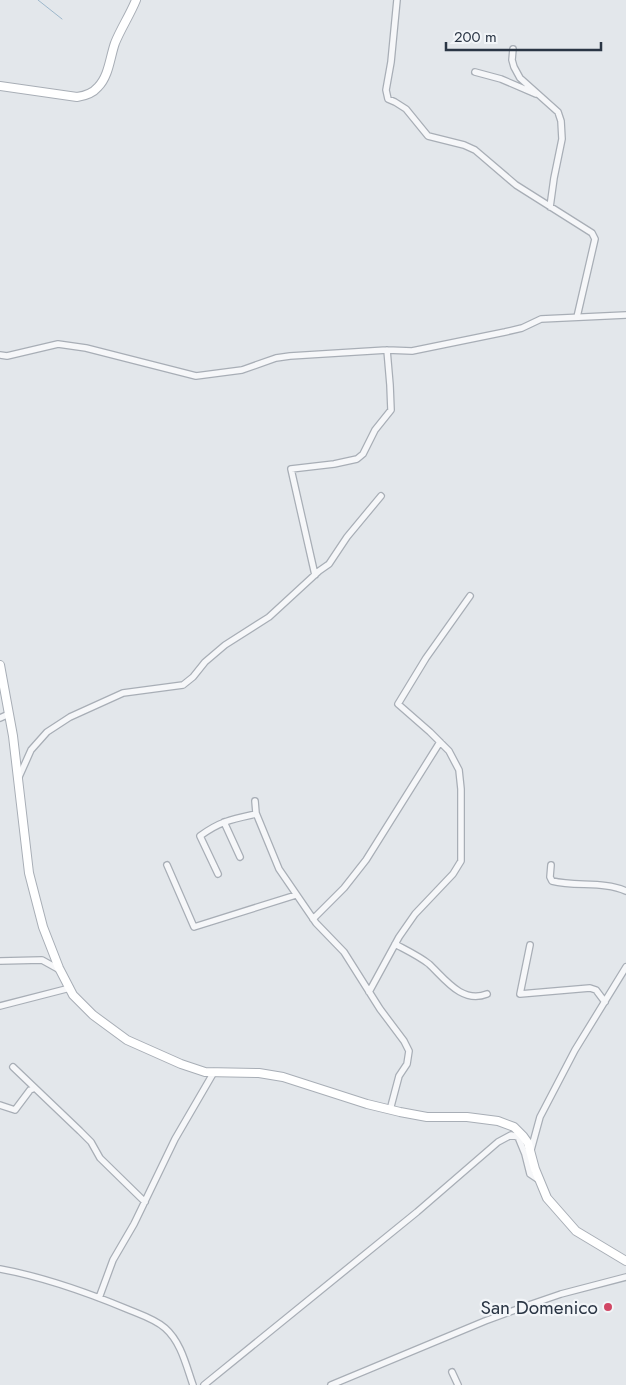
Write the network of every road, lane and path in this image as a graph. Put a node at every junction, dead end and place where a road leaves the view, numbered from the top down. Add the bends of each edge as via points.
1 (136, 0) edge
2 (396, 0) edge
3 (513, 49) dead end
4 (476, 72) dead end
5 (0, 86) edge
6 (538, 95) junction
7 (550, 207) junction
8 (626, 315) edge
9 (578, 317) junction
10 (387, 350) junction
11 (0, 355) edge
12 (381, 496) dead end
13 (315, 575) junction
14 (470, 596) dead end
15 (0, 665) edge
16 (9, 714) junction
17 (0, 718) edge
18 (440, 742) junction
19 (18, 779) junction
20 (255, 802) dead end
21 (256, 814) junction
22 (224, 822) junction
23 (240, 857) dead end
24 (167, 865) dead end
25 (551, 865) dead end
26 (218, 874) dead end
27 (626, 891) edge
28 (296, 895) junction
29 (313, 919) junction
30 (395, 944) junction
31 (530, 945) dead end
32 (0, 962) edge
33 (626, 966) edge
34 (60, 970) junction
35 (70, 988) junction
36 (369, 992) junction
37 (487, 994) dead end
38 (605, 1002) junction
39 (0, 1006) edge
40 (13, 1067) dead end
41 (214, 1072) junction
42 (35, 1088) junction
43 (0, 1105) edge
44 (390, 1110) junction
45 (530, 1151) junction
46 (540, 1180) junction
47 (145, 1202) junction
48 (626, 1262) edge
49 (0, 1269) edge
50 (626, 1277) edge
51 (99, 1298) junction
52 (452, 1372) dead end
53 (193, 1385) edge
54 (204, 1385) edge
55 (331, 1385) edge
56 (458, 1385) edge

1 - 5 main road via 122,27 104,78 93,91 77,97
2 - 7 street via 386,90 388,99 406,110 428,136 475,150 516,185
3 - 6 street via 514,67 520,78
4 - 6 street
6 - 7 street via 558,112 561,121 562,140
7 - 9 street via 592,233 595,239
8 - 9 street
9 - 10 street via 541,319 522,328 412,351
10 - 11 street via 290,356 242,370 196,376 58,344
10 - 13 street via 391,410 375,430 363,454 358,459 334,464 291,469
12 - 13 street via 329,564
13 - 19 street via 269,617 225,645 183,685 123,693 47,732 31,750
14 - 18 street via 398,704
15 - 16 main road
16 - 17 street
16 - 19 main road
18 - 29 street via 366,860
18 - 30 street via 459,770 460,861 453,874 414,914
19 - 34 main road via 29,873
20 - 21 street
21 - 22 street
21 - 28 street via 279,869
22 - 23 street
22 - 26 street via 200,836
24 - 28 street via 194,927
25 - 27 street via 552,882 608,886
28 - 29 street
29 - 36 street via 344,952
30 - 36 street
30 - 37 street via 428,963 458,991 474,996
31 - 38 street via 520,994 590,988 596,990
32 - 34 street via 42,960
33 - 38 street
34 - 35 main road
35 - 39 street
35 - 41 main road via 73,996 93,1015 127,1040 181,1064
36 - 44 street via 409,1051
38 - 45 street via 540,1117
40 - 42 street
41 - 44 main road via 283,1077
41 - 47 street via 175,1139
42 - 43 street via 15,1110
42 - 47 street via 91,1142 100,1158
44 - 45 main road via 427,1117 498,1121 514,1127
45 - 46 main road
46 - 48 main road via 547,1198 576,1232
46 - 54 street via 530,1174 518,1137 511,1135 498,1142
47 - 51 street via 113,1260
49 - 51 street via 62,1284
50 - 55 street via 518,1309
51 - 53 street via 163,1326 180,1347
52 - 56 street

